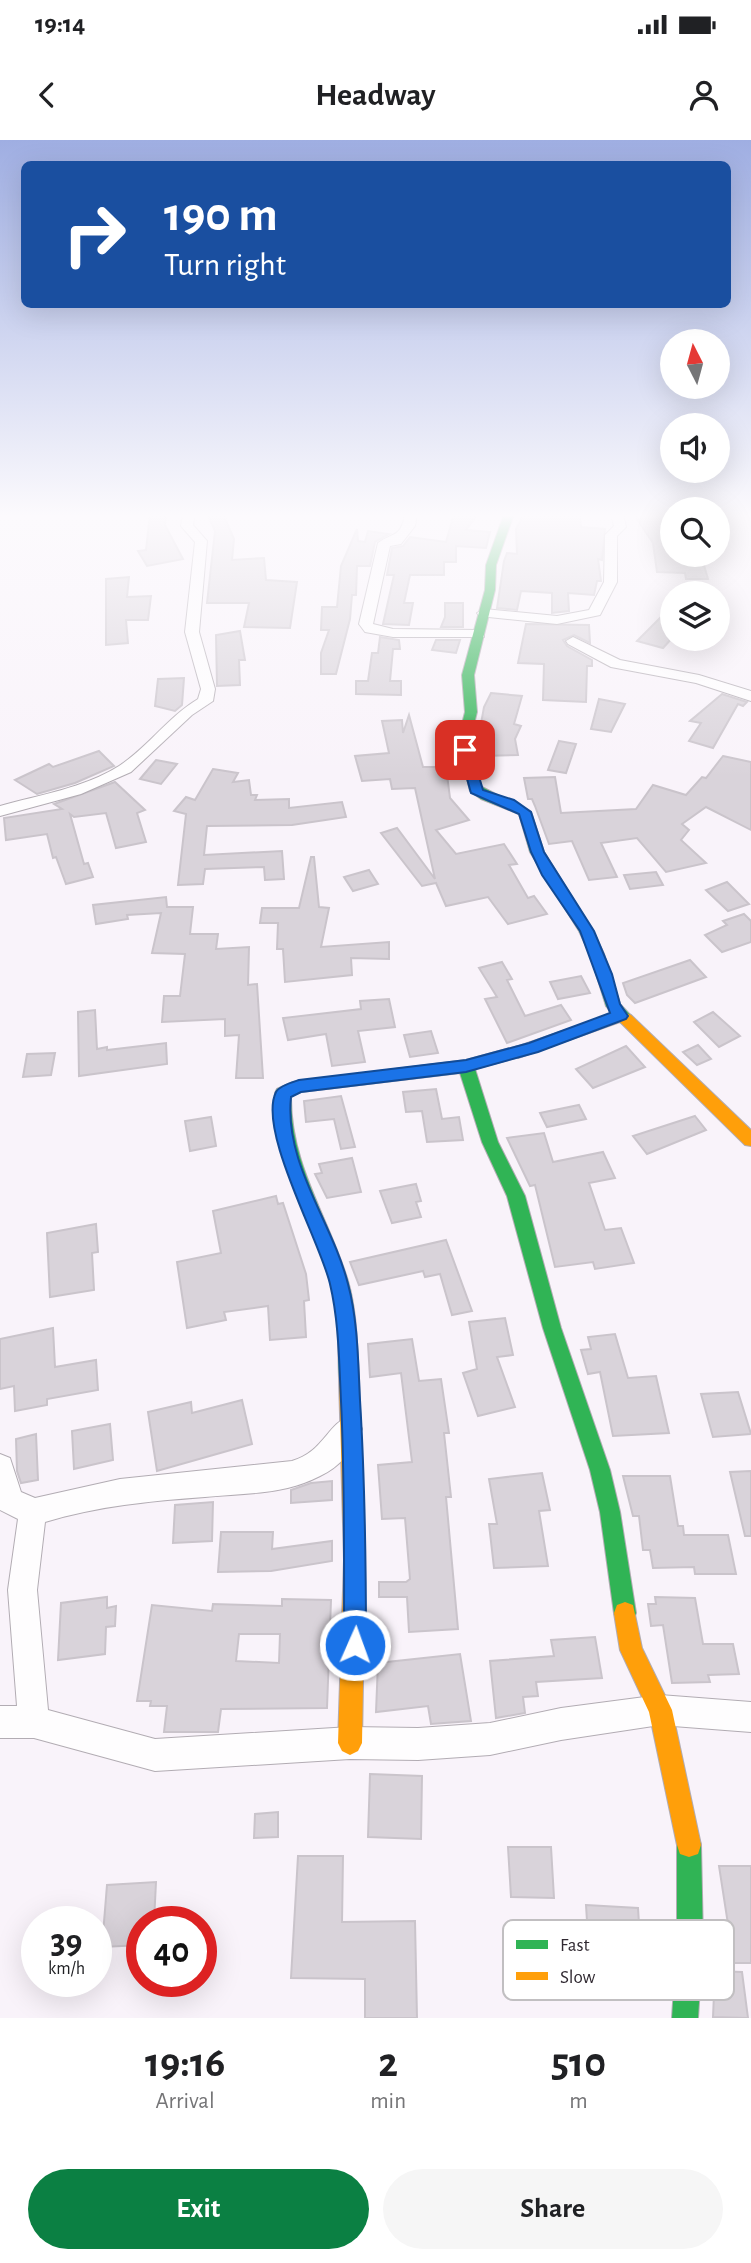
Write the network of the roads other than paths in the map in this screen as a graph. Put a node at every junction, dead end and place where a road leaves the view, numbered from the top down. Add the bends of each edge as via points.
1 (195, 602) edge
2 (371, 602) edge
3 (487, 602) edge
4 (598, 602) edge
5 (484, 613) junction
6 (479, 634) junction
7 (573, 641) dead end
8 (751, 696) edge
9 (0, 811) edge
10 (621, 1016) junction
11 (466, 1066) junction
12 (751, 1140) edge
13 (350, 1427) junction
14 (0, 1467) edge
15 (34, 1512) junction
16 (660, 1710) junction
17 (751, 1717) edge
18 (0, 1722) edge
19 (34, 1722) junction
20 (351, 1743) junction
21 (690, 1920) edge
22 (686, 2000) edge
23 (685, 2018) edge

1 - 9 street via 192,632 208,689 205,701 125,769 75,790
2 - 6 street via 366,624 370,629
3 - 5 street
4 - 5 street via 589,616 555,619
5 - 6 street
6 - 10 street via 468,675 471,712 464,740 474,788 525,812 537,852 586,931 612,1006
7 - 8 street via 616,664 699,679
10 - 11 street
10 - 12 street
11 - 13 street via 299,1086 284,1093 281,1113 294,1172 339,1283
11 - 16 street via 490,1142 516,1196 563,1364 600,1471 631,1650
13 - 15 street via 334,1454 301,1471 135,1489
13 - 20 street via 356,1608
14 - 15 street via 10,1501
15 - 19 street via 28,1532 25,1644
16 - 17 street
16 - 20 street via 490,1739
16 - 21 street via 689,1840
18 - 19 street
19 - 20 street via 155,1755
22 - 23 street

